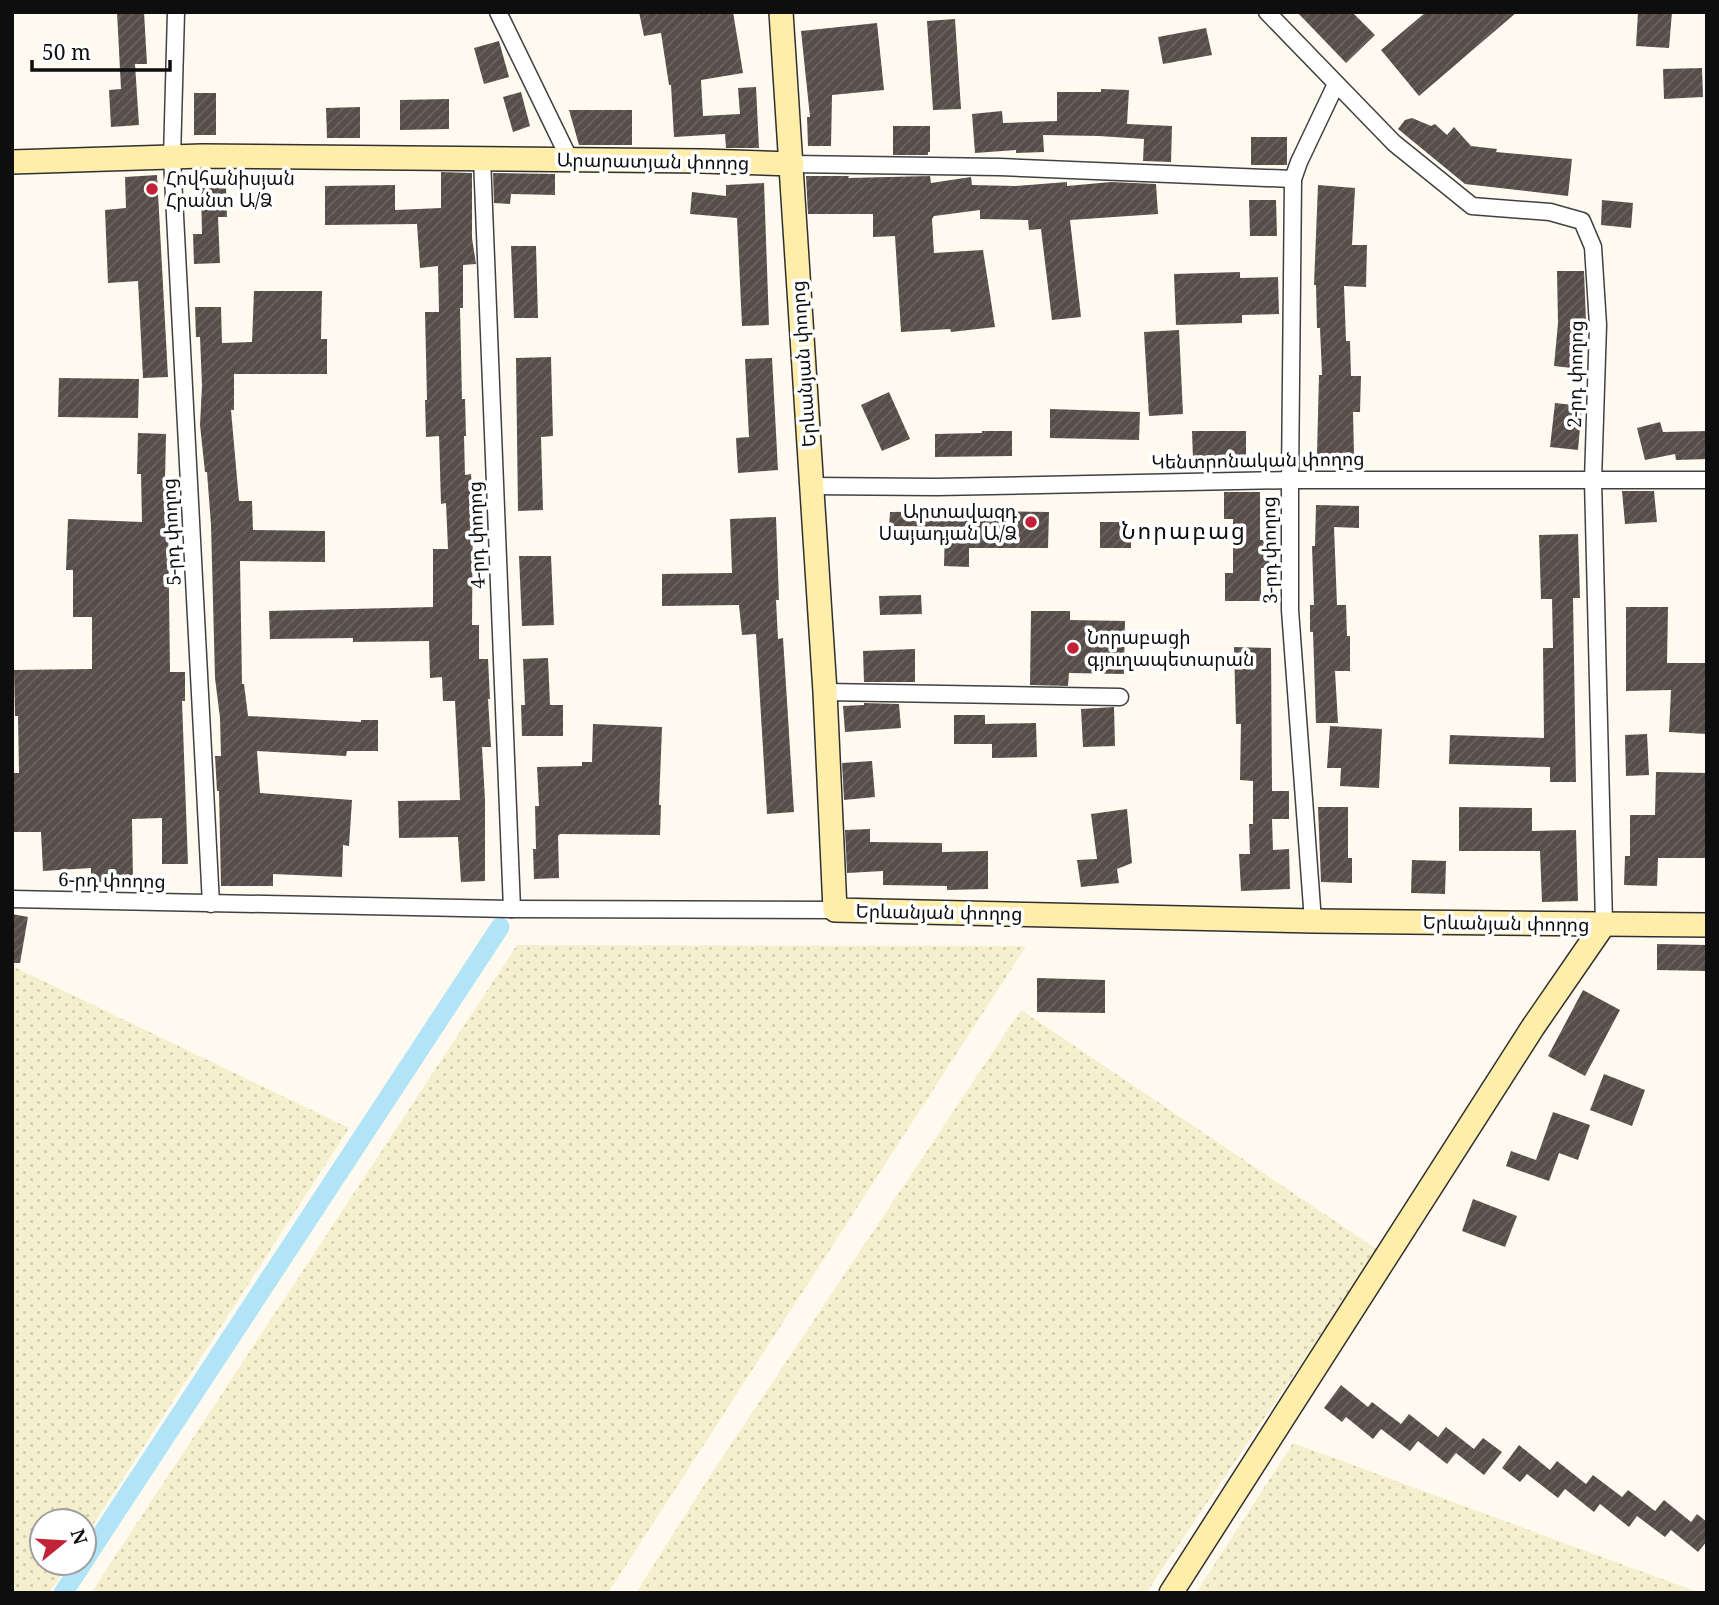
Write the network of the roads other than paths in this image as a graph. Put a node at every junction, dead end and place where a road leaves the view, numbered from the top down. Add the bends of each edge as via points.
1 (176, 12) edge
2 (498, 12) edge
3 (780, 12) edge
4 (1268, 12) edge
5 (1336, 84) junction
6 (172, 158) junction
7 (482, 158) junction
8 (570, 160) junction
9 (12, 162) edge
10 (792, 164) junction
11 (1293, 179) junction
12 (1290, 480) junction
13 (1593, 480) junction
14 (1707, 480) edge
15 (810, 486) junction
16 (825, 692) junction
17 (1120, 697) dead end
18 (12, 898) edge
19 (211, 904) junction
20 (512, 909) junction
21 (835, 910) junction
22 (1313, 920) junction
23 (1604, 925) junction
24 (1707, 925) edge
25 (1171, 1593) edge

1 - 6 street, 5-րդ փողոց
2 - 8 street
3 - 10 main road, Երևանյան փողոց
4 - 5 street, 2-րդ փողոց
5 - 11 street
5 - 13 street, 2-րդ փողոց via 1394,143 1472,206 1550,212 1582,221 1593,247 1598,325
6 - 7 main road, Արարատյան փողոց
6 - 9 main road, Արարատյան փողոց
6 - 19 street, 5-րդ փողոց
7 - 8 main road, Արարատյան փողոց
7 - 20 street, 4-րդ փողոց
8 - 10 main road, Արարատյան փողոց
10 - 11 street, Արարատյան փողոց via 1013,167
10 - 15 main road, Երևանյան փողոց
11 - 12 street, 3-րդ փողոց
12 - 13 street, Կենտրոնական փողոց
12 - 15 street, Կենտրոնական փողոց
12 - 22 street, 3-րդ փողոց via 1290,610
13 - 14 street, Կենտրոնական փողոց
13 - 23 street, 2-րդ փողոց
15 - 16 main road, Երևանյան փողոց
16 - 17 street
16 - 21 main road, Երևանյան փողոց
18 - 19 street, 6-րդ փողոց
19 - 20 street, 6-րդ փողոց
20 - 21 street, 6-րդ փողոց
21 - 22 main road, Երևանյան փողոց
22 - 23 main road, Երևանյան փողոց
23 - 24 main road, Երևանյան փողոց
23 - 25 main road via 1533,1027

